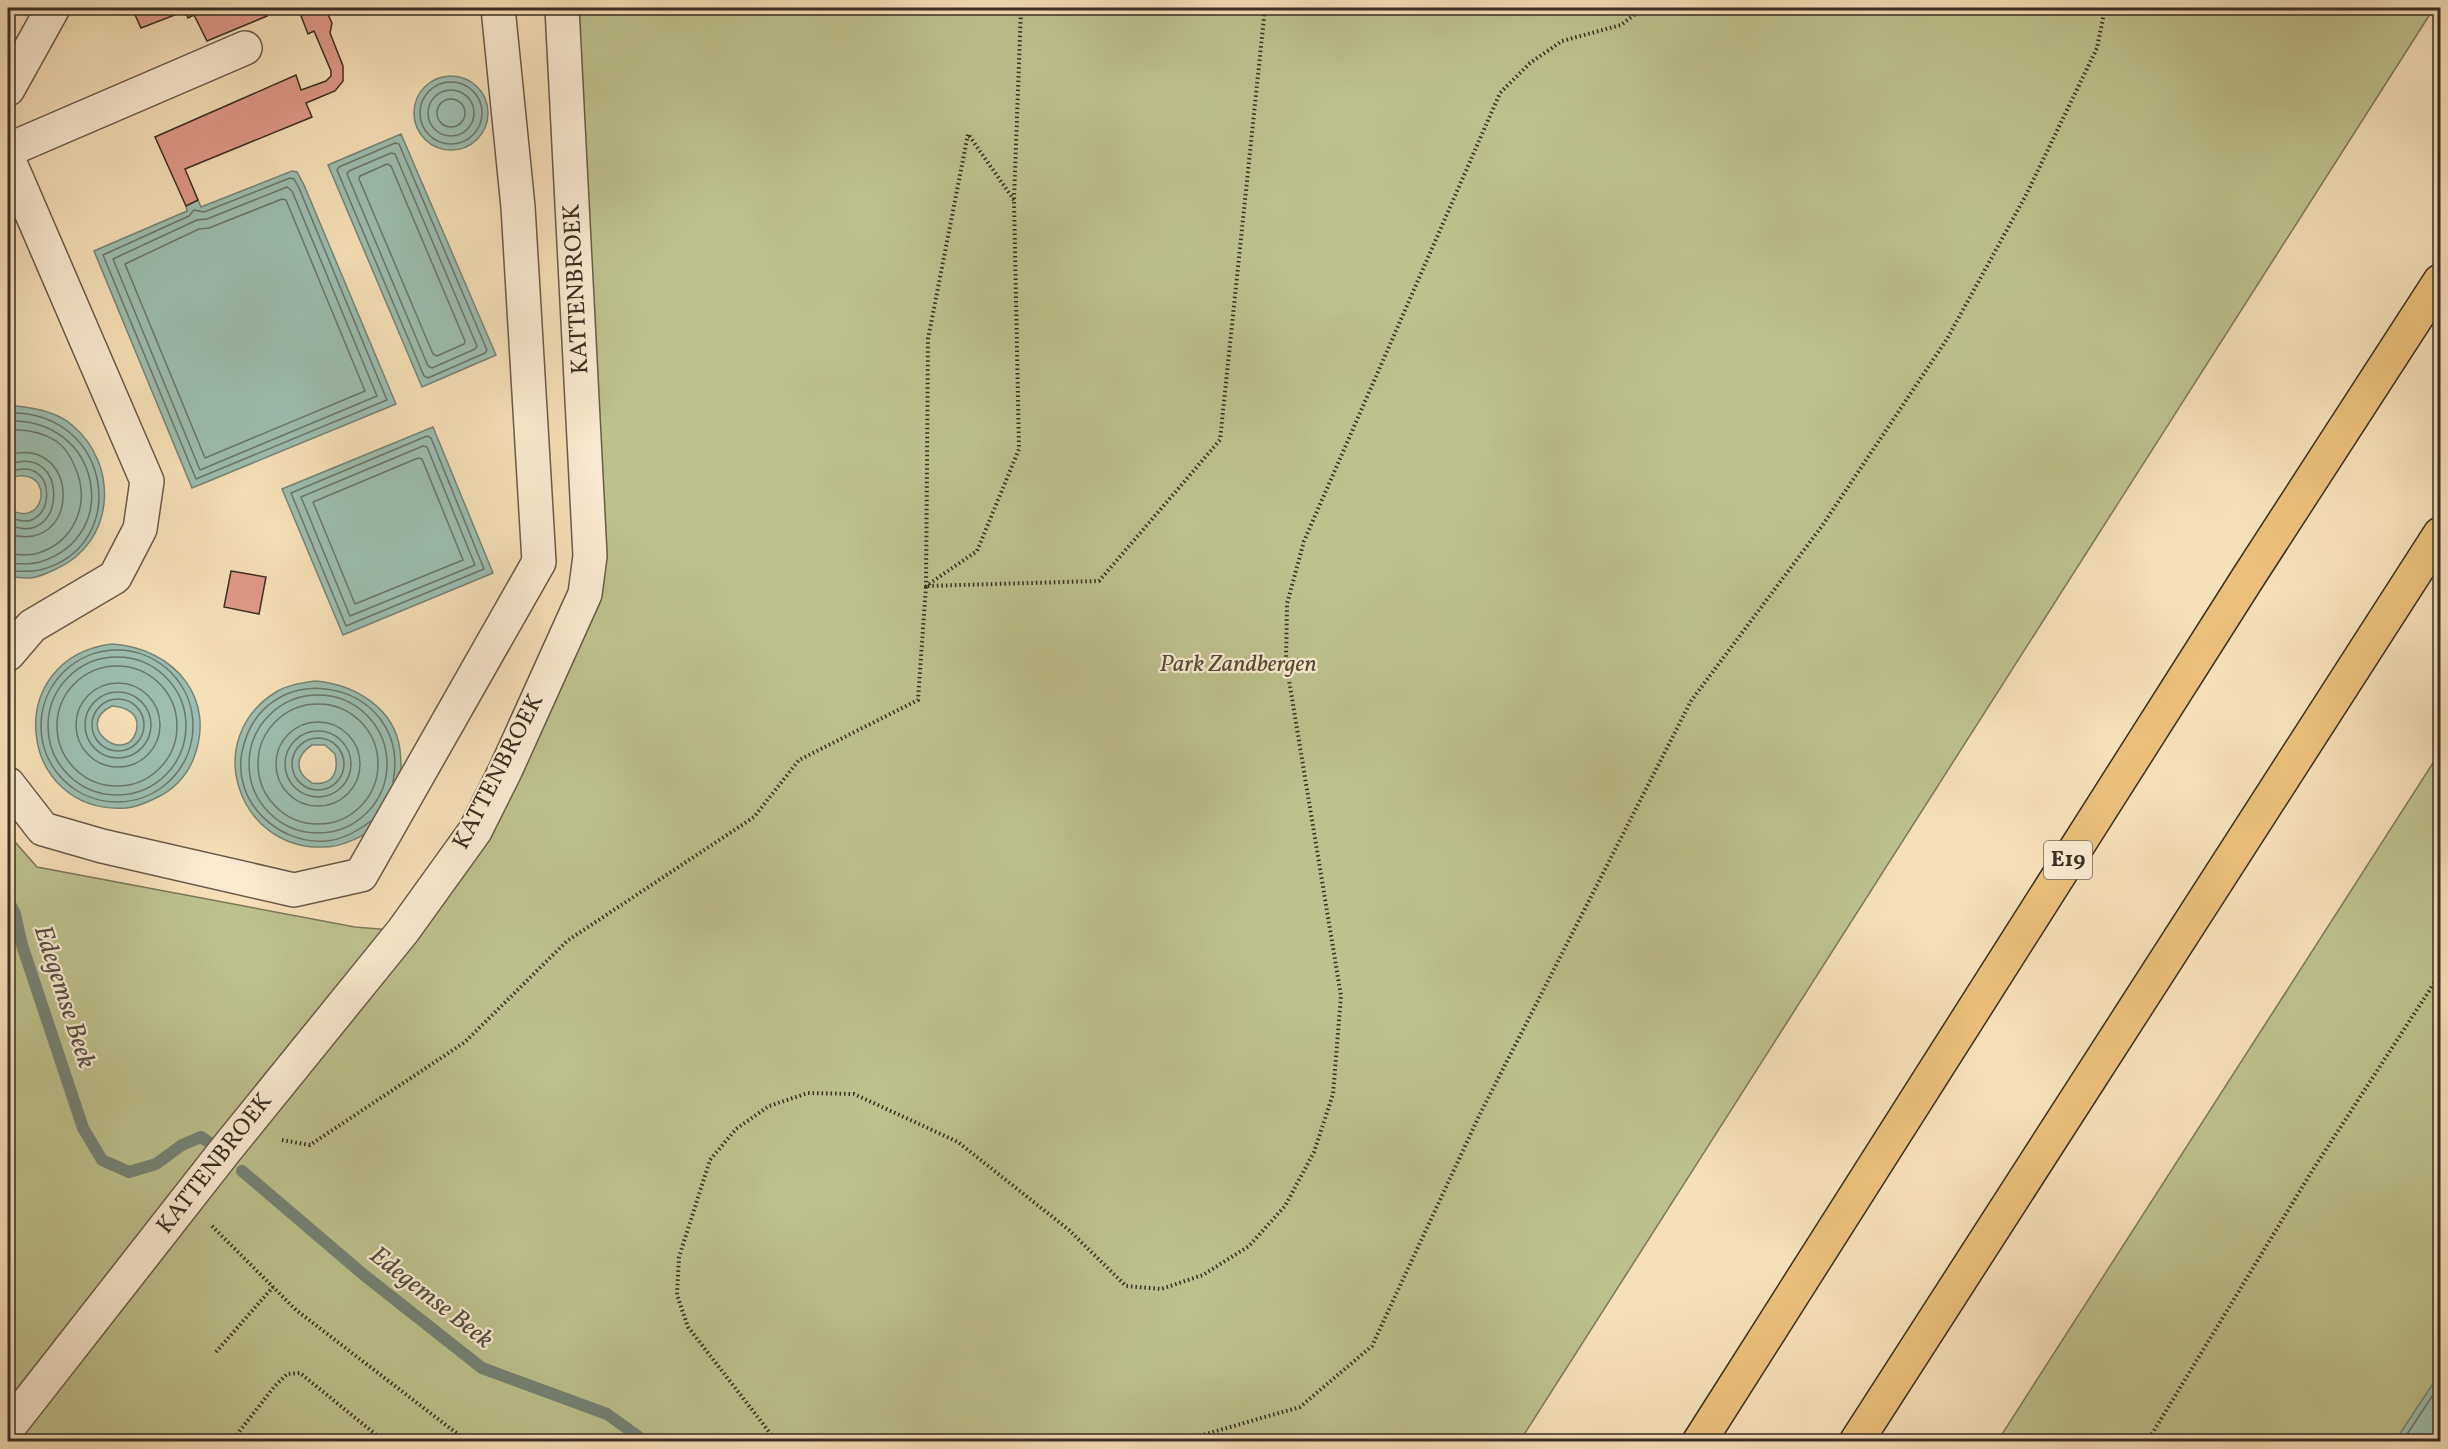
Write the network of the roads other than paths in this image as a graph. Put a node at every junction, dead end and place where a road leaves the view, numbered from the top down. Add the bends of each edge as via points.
1 (53, 8) edge
2 (498, 8) edge
3 (562, 8) edge
4 (245, 48) dead end
5 (8, 89) edge
6 (8, 145) edge
7 (8, 150) edge
8 (2440, 280) edge
9 (2440, 534) edge
10 (8, 654) edge
11 (8, 784) edge
12 (8, 1428) edge
13 (1699, 1442) edge
14 (1856, 1442) edge

1 - 5 street
2 - 11 street via 518,207 539,562 361,875 294,890 102,846 43,829
3 - 12 street, KATTENBROEK via 590,556 585,594 475,831 403,931
4 - 7 street
6 - 7 street
7 - 10 street via 10,163 147,481 140,529 115,577 32,626
8 - 13 highway, E19
9 - 14 highway

